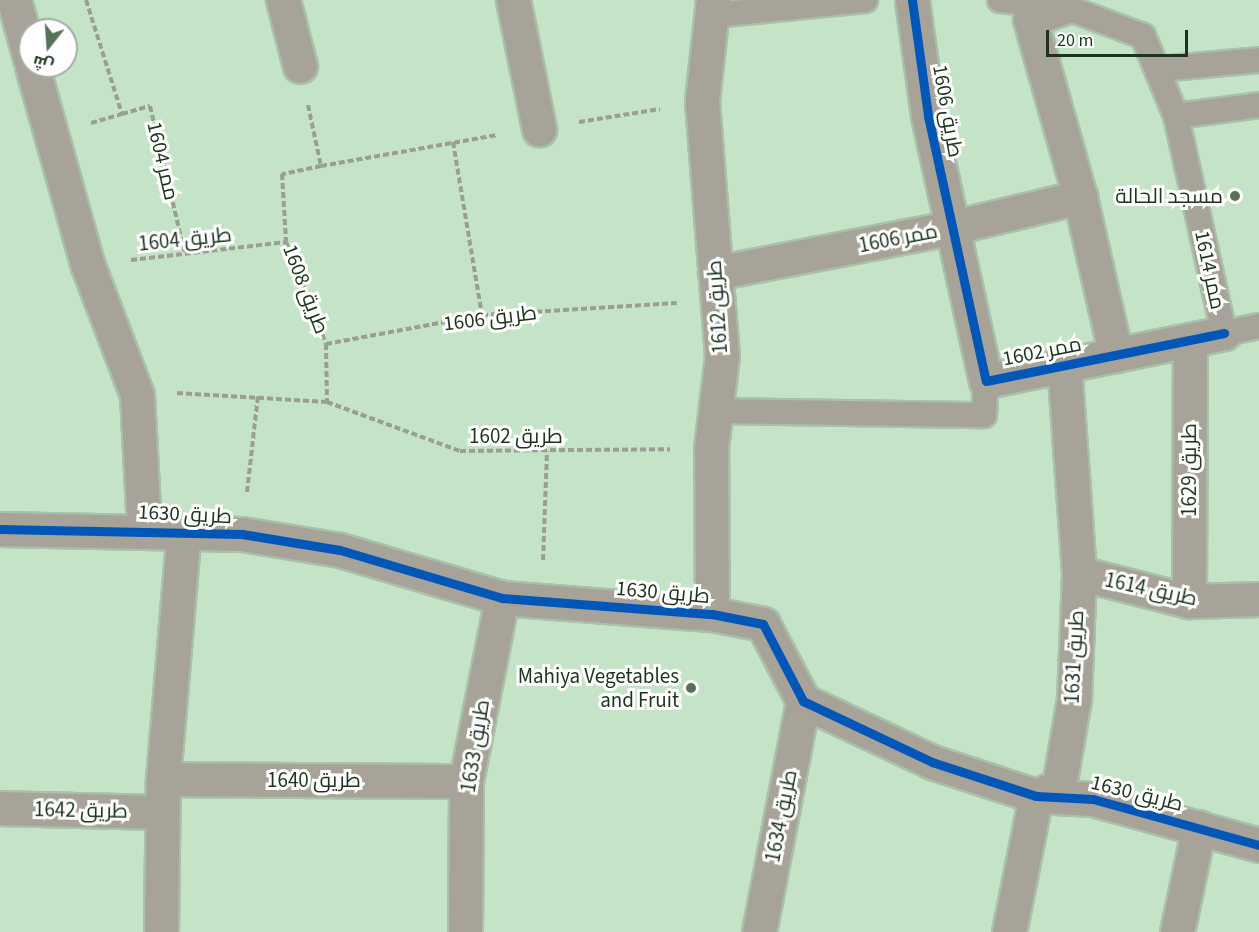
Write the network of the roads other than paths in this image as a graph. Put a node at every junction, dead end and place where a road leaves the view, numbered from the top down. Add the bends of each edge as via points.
1 (283, 0) edge
2 (513, 0) edge
3 (866, 0) edge
4 (912, 0) edge
5 (1000, 0) edge
6 (1064, 4) edge
7 (714, 8) edge
8 (11, 19) edge
9 (18, 33) edge
10 (1259, 60) edge
11 (300, 66) road end
12 (1159, 69) junction
13 (35, 78) edge
14 (1259, 105) edge
15 (1176, 116) junction
16 (539, 129) dead end
17 (1080, 197) junction
18 (954, 228) junction
19 (715, 273) junction
20 (1259, 326) edge
21 (1224, 333) junction
22 (1190, 340) junction
23 (1116, 354) junction
24 (1064, 365) junction
25 (986, 381) junction
26 (719, 411) junction
27 (0, 529) edge
28 (144, 529) junction
29 (184, 531) junction
30 (1079, 573) junction
31 (502, 598) junction
32 (1259, 599) edge
33 (1189, 601) junction
34 (712, 614) junction
35 (803, 701) junction
36 (163, 779) junction
37 (466, 781) junction
38 (1036, 796) junction
39 (0, 808) edge
40 (163, 812) junction
41 (1199, 827) junction
42 (1259, 845) edge
43 (161, 932) edge
44 (465, 932) edge
45 (759, 932) edge
46 (1009, 932) edge
47 (1177, 932) edge

1 - 11 street
2 - 16 street
3 - 7 lane
4 - 18 street, طريق 1606 via 928,116
5 - 6 lane, ممر 1614
6 - 12 lane, ممر 1614 via 1143,36
6 - 17 street, ممر 1602 via 1030,19
7 - 19 street, طريق 1612 via 702,101
8 - 9 street
10 - 12 lane
12 - 15 lane, ممر 1614
13 - 28 street, طريق 1630 via 88,266 137,395
14 - 15 lane
15 - 21 lane, ممر 1614
17 - 18 street, ممر 1606
17 - 23 street, ممر 1602
18 - 19 street, ممر 1606
18 - 25 street, ممر 1602
19 - 26 street, طريق 1612 via 722,356
20 - 21 lane, ممر 1614
21 - 22 street, ممر 1602
22 - 23 street, ممر 1602
22 - 33 street, طريق 1629
23 - 24 street, ممر 1602
24 - 25 street, ممر 1602
24 - 30 street, طريق 1631
25 - 26 lane, ممر 1602 via 984,415
26 - 34 street, طريق 1612 via 711,448
27 - 28 street, طريق 1630
28 - 29 street, طريق 1630
29 - 31 street, طريق 1630 via 242,534 340,550
29 - 36 street
30 - 33 street, طريق 1614
30 - 38 street, طريق 1631 via 1074,699 1059,786
31 - 34 street, طريق 1630
31 - 37 street, طريق 1633
32 - 33 street, طريق 1614
34 - 35 street, طريق 1630 via 763,624
35 - 38 street, طريق 1630 via 932,762
35 - 45 street, طريق 1634
36 - 37 street, طريق 1640
36 - 40 street
37 - 44 street, طريق 1633
38 - 41 street, طريق 1630 via 1093,800
38 - 46 street
39 - 40 street, طريق 1642
40 - 43 street
41 - 42 street, طريق 1630
41 - 47 street

